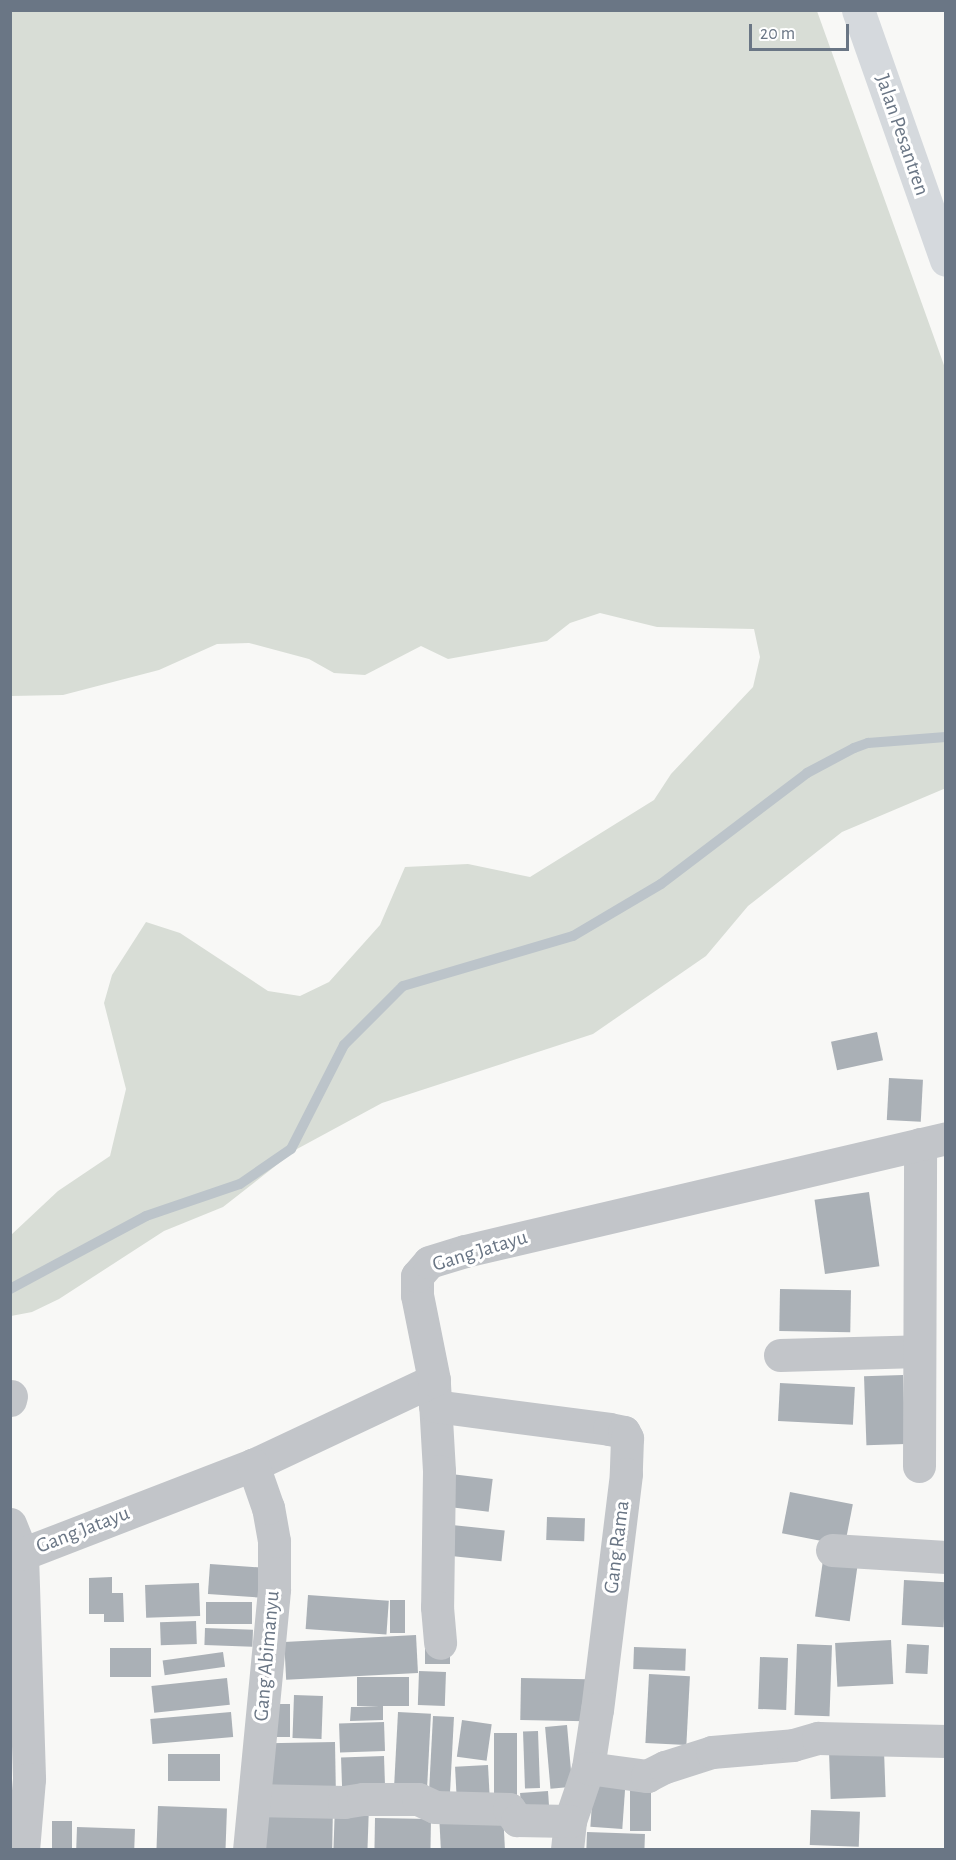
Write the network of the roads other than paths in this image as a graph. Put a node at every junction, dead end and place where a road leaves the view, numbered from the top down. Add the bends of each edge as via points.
1 (858, 10) edge
2 (945, 257) edge
3 (933, 1141) edge
4 (919, 1351) junction
5 (780, 1355) dead end
6 (435, 1393) junction
7 (253, 1465) junction
8 (919, 1466) dead end
9 (16, 1539) edge
10 (832, 1550) dead end
11 (945, 1557) edge
12 (440, 1643) dead end
13 (945, 1741) edge
14 (588, 1768) junction
15 (254, 1800) junction
16 (568, 1835) edge
17 (23, 1850) edge
18 (249, 1850) edge

1 - 2 main road, Jalan Pesantren
3 - 4 street
3 - 6 street, Gang Jatayu via 429,1262 417,1276 417,1286
4 - 5 street
4 - 8 street
6 - 7 street, Gang Jatayu
6 - 12 street
6 - 14 street, Gang Rama via 624,1432 627,1438 626,1474
7 - 9 street, Gang Jatayu
7 - 15 street, Gang Abimanyu via 268,1508 274,1541
9 - 17 street via 29,1779
10 - 11 street
13 - 14 street via 818,1738 793,1745 712,1752 647,1776
14 - 16 street, Gang Rama
15 - 16 street via 418,1799 435,1807 509,1809 517,1820
15 - 18 street, Gang Abimanyu

